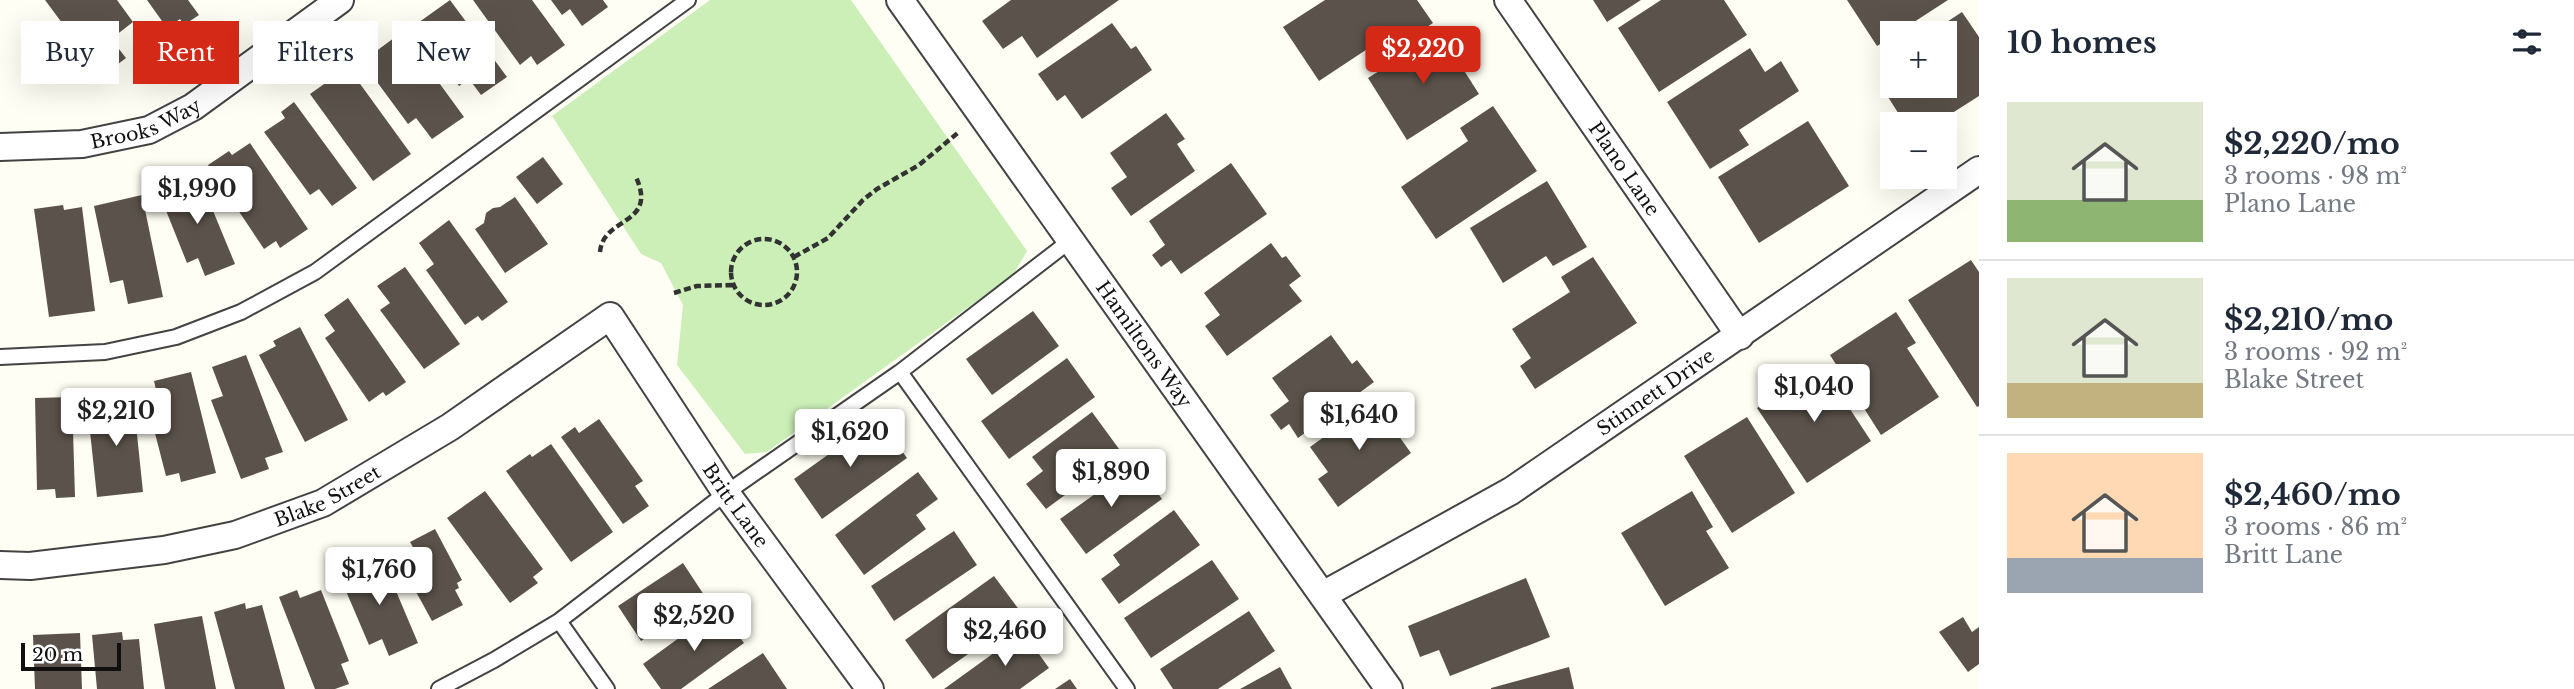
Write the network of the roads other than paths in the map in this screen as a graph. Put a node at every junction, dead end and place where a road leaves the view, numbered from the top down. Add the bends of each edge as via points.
1 (340, 0) edge
2 (688, 0) edge
3 (900, 0) edge
4 (1508, 0) edge
5 (0, 147) edge
6 (1979, 170) edge
7 (1071, 240) junction
8 (610, 316) joint
9 (1740, 336) junction
10 (0, 357) edge
11 (900, 372) junction
12 (726, 493) junction
13 (0, 565) edge
14 (1323, 595) junction
15 (559, 621) junction
16 (439, 689) edge
17 (607, 689) edge
18 (870, 689) edge
19 (1127, 689) edge
20 (1389, 689) edge

1 - 5 street, Brooks Way via 193,107 149,130 82,144
2 - 10 lane via 315,272 241,313 176,337 105,352
3 - 7 street, Hamiltons Way
4 - 9 street, Plano Lane
6 - 9 street, Stinnett Drive
7 - 11 lane
7 - 14 street, Hamiltons Way
8 - 12 street, Britt Lane
8 - 13 street, Blake Street via 450,428 323,503 235,535 164,550 30,566
9 - 14 street, Stinnett Drive via 1511,491
11 - 12 lane
11 - 19 lane
12 - 15 lane
12 - 18 street, Britt Lane
14 - 20 street, Hamiltons Way
15 - 16 lane
15 - 17 lane

